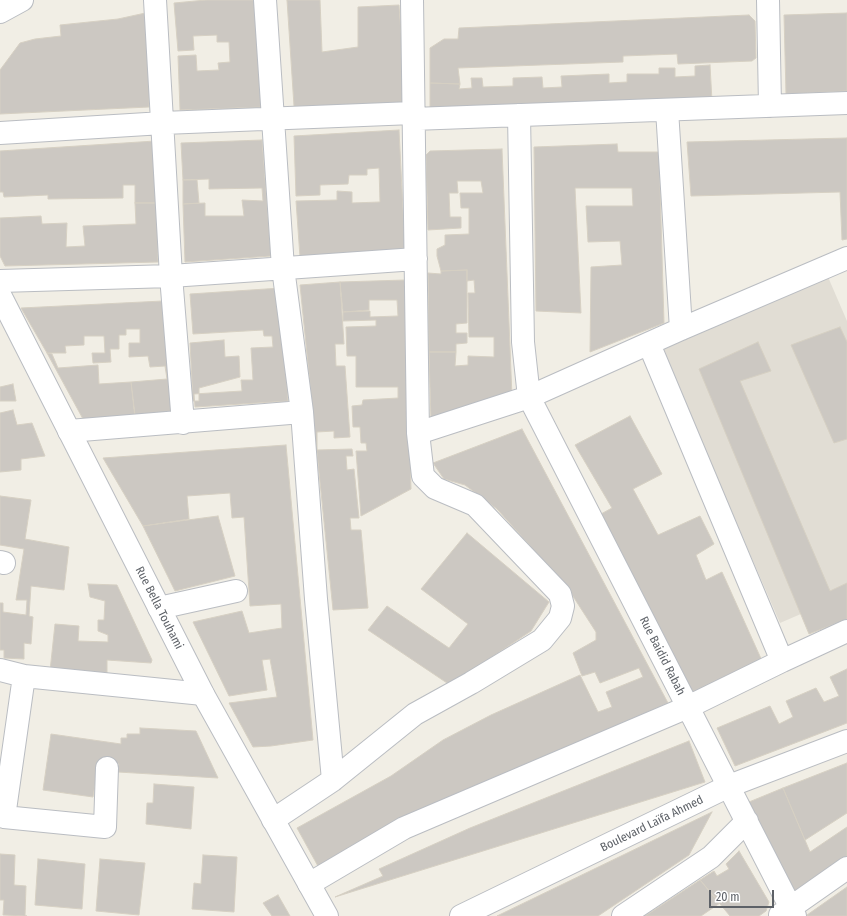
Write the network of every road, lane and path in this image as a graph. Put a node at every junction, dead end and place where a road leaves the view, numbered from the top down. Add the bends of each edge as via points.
1 (22, 0) edge
2 (155, 0) edge
3 (265, 0) edge
4 (412, 0) edge
5 (768, 0) edge
6 (0, 12) edge
7 (847, 103) edge
8 (770, 106) junction
9 (667, 110) junction
10 (520, 115) junction
11 (413, 116) junction
12 (273, 118) junction
13 (163, 123) junction
14 (0, 133) edge
15 (847, 258) edge
16 (416, 259) junction
17 (283, 268) junction
18 (171, 276) junction
19 (0, 281) edge
20 (0, 295) edge
21 (681, 329) junction
22 (649, 344) junction
23 (528, 397) junction
24 (302, 412) junction
25 (182, 423) junction
26 (69, 431) junction
27 (418, 433) junction
28 (236, 591) dead end
29 (159, 608) junction
30 (847, 631) edge
31 (782, 661) junction
32 (0, 670) edge
33 (24, 676) junction
34 (203, 694) junction
35 (688, 707) junction
36 (847, 741) edge
37 (107, 768) dead end
38 (333, 780) junction
39 (729, 786) junction
40 (2, 816) edge
41 (273, 820) junction
42 (747, 821) junction
43 (847, 868) edge
44 (309, 884) junction
45 (788, 913) edge
46 (327, 916) edge
47 (461, 916) edge
48 (623, 916) edge

1 - 6 street
2 - 13 street
3 - 12 street
4 - 11 street
5 - 8 street
7 - 8 street
8 - 9 street
9 - 10 street
9 - 21 street
10 - 11 street
10 - 23 street via 524,342
11 - 12 street
11 - 16 street
12 - 13 street
12 - 17 street
13 - 14 street
13 - 18 street
15 - 21 street
16 - 17 street
16 - 27 street
17 - 18 street
17 - 24 street
18 - 19 street
18 - 25 street
20 - 26 street, Rue Bella Touhami
21 - 22 street
22 - 23 street
22 - 31 street
23 - 27 street
23 - 35 street, Rue Baidid Rabah
24 - 25 street
24 - 38 street
25 - 26 street
26 - 29 street, Rue Bella Touhami
27 - 38 street via 423,476 435,488 475,505 560,594 564,606 560,618 542,640 415,714
28 - 29 street
29 - 34 street, Rue Bella Touhami
30 - 31 street
31 - 35 street
32 - 33 street
33 - 34 street
33 - 40 street
34 - 41 street, Rue Bella Touhami
35 - 39 street, Rue Baidid Rabah
35 - 44 street via 404,828
36 - 39 street, Boulevard Laïfa Ahmed
37 - 40 street via 105,827
38 - 41 street
39 - 42 street, Rue Baidid Rabah
39 - 47 street, Boulevard Laïfa Ahmed
41 - 44 street, Rue Bella Touhami
42 - 45 street, Rue Baidid Rabah
42 - 48 street via 711,857
43 - 45 street
44 - 46 street, Rue Bella Touhami

